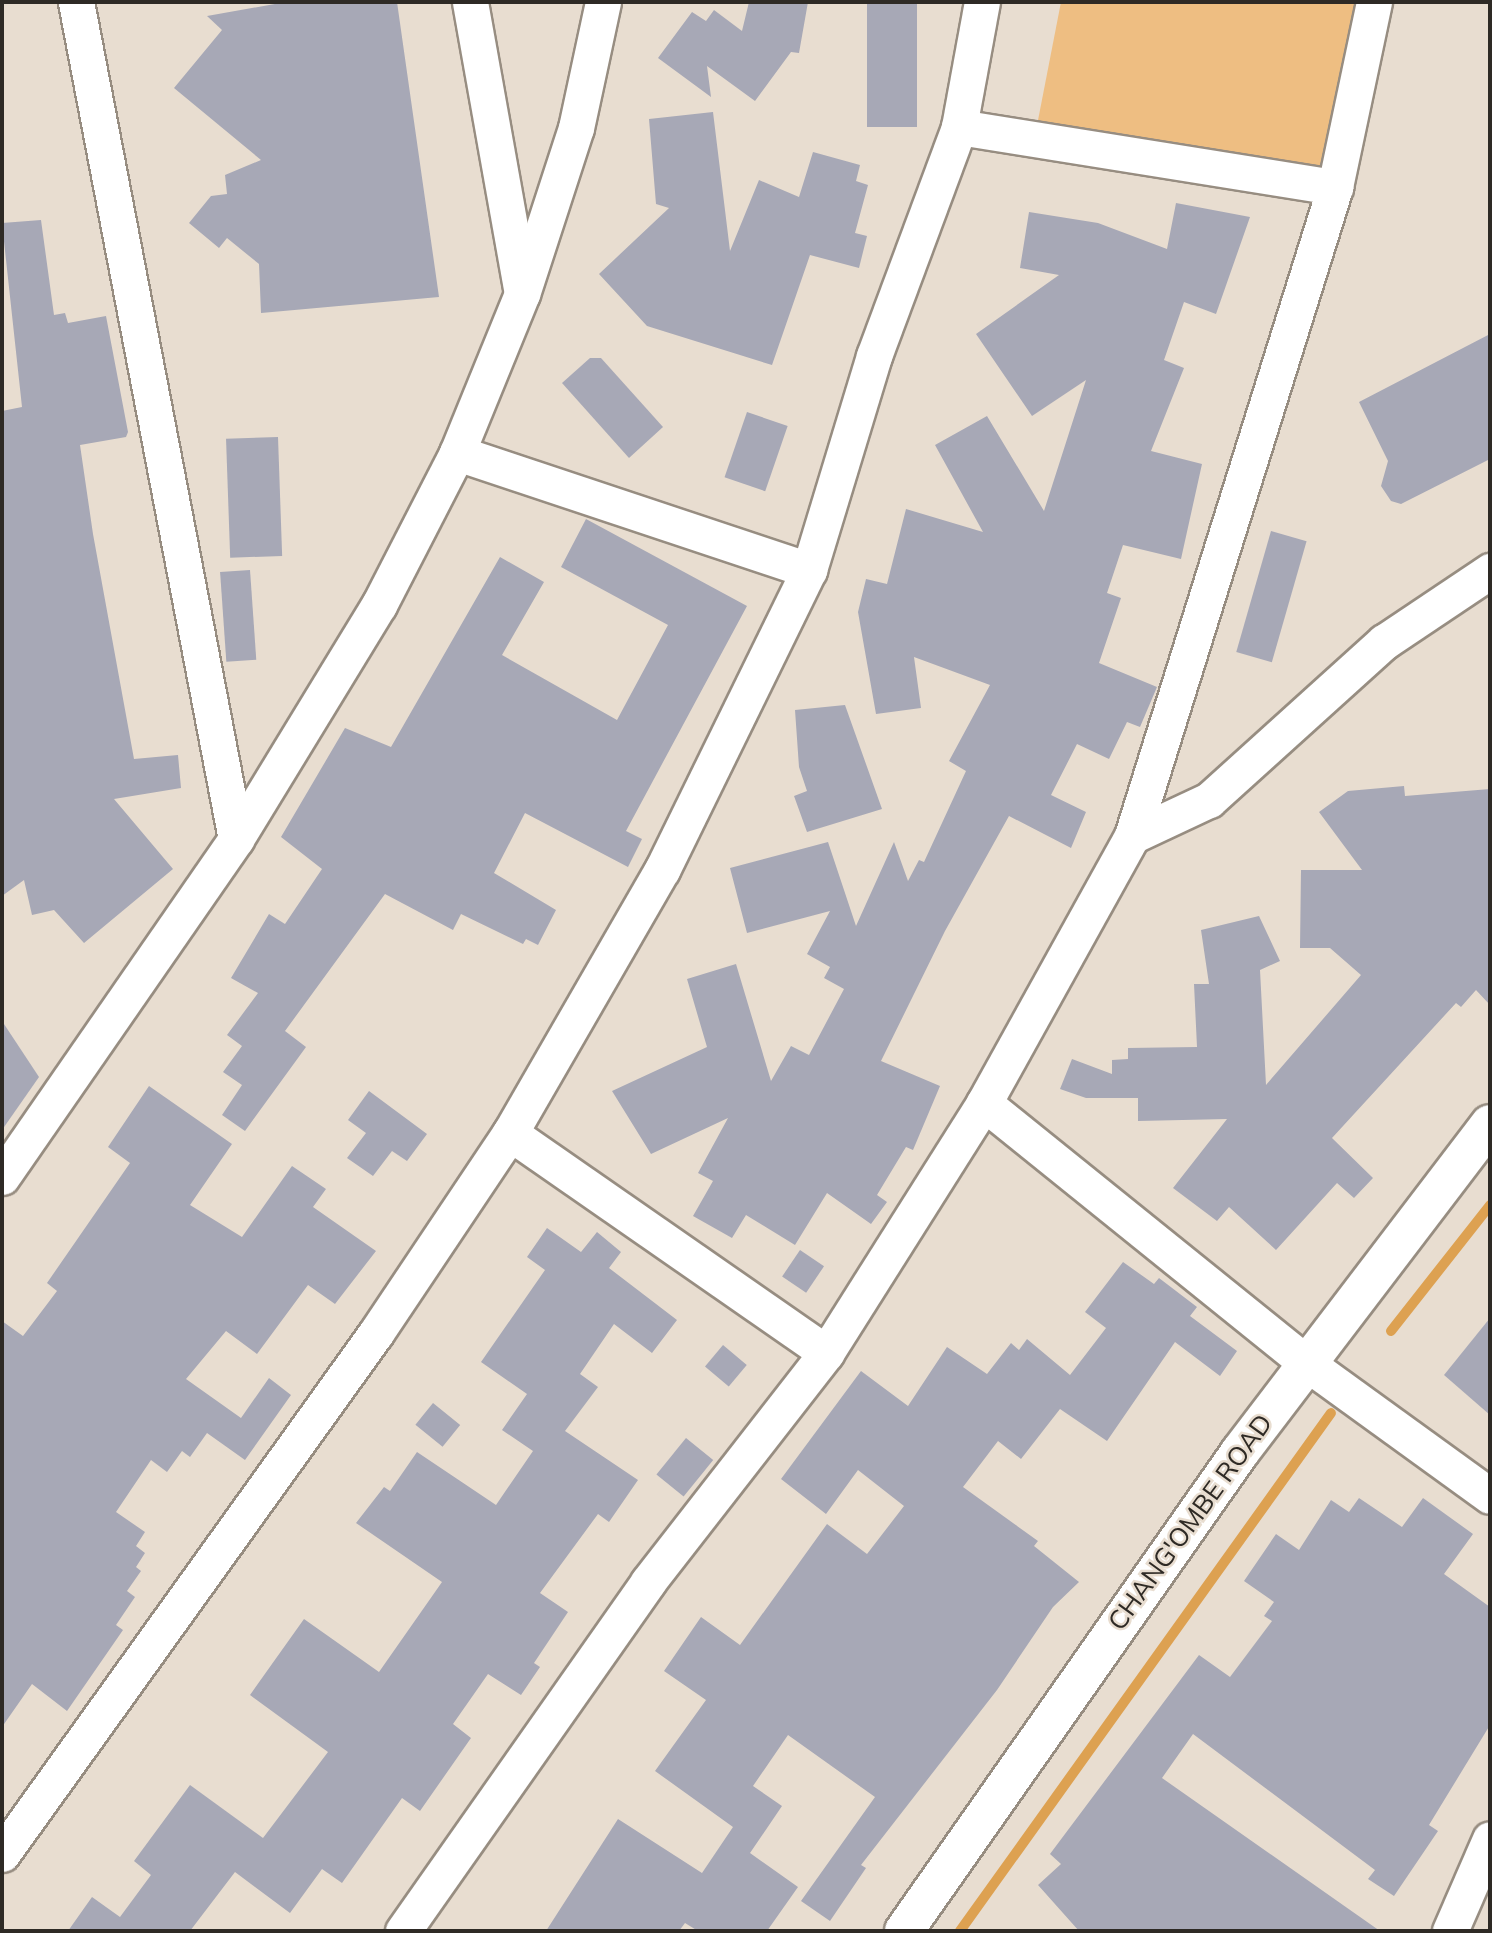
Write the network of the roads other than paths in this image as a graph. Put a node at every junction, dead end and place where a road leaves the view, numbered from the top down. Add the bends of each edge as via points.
1 (76, 2) edge
2 (470, 2) edge
3 (603, 2) edge
4 (982, 2) edge
5 (1374, 2) edge
6 (960, 127) junction
7 (1335, 187) junction
8 (522, 294) junction
9 (457, 453) junction
10 (809, 570) junction
11 (1490, 571) edge
12 (1132, 836) junction
13 (236, 839) junction
14 (984, 1103) junction
15 (1490, 1124) edge
16 (510, 1133) junction
17 (2, 1177) edge
18 (826, 1353) junction
19 (1306, 1362) junction
20 (1490, 1496) edge
21 (1490, 1839) edge
22 (2, 1854) edge
23 (403, 1931) edge
24 (904, 1931) edge
25 (1450, 1931) edge

1 - 13 street
2 - 8 street
3 - 8 street via 576,128
4 - 6 street
5 - 7 street
6 - 7 street
6 - 10 street via 874,356
7 - 12 street
8 - 9 street
9 - 10 street
9 - 13 street via 313,722
10 - 16 street via 662,870
11 - 12 street via 1384,642 1209,800
12 - 14 street
13 - 17 street
14 - 18 street
14 - 19 street
15 - 19 street, CHANG'OMBE ROAD
16 - 18 street
16 - 22 street via 376,1333
18 - 23 street via 648,1582
19 - 20 street
19 - 24 street, CHANG'OMBE ROAD
21 - 25 street

